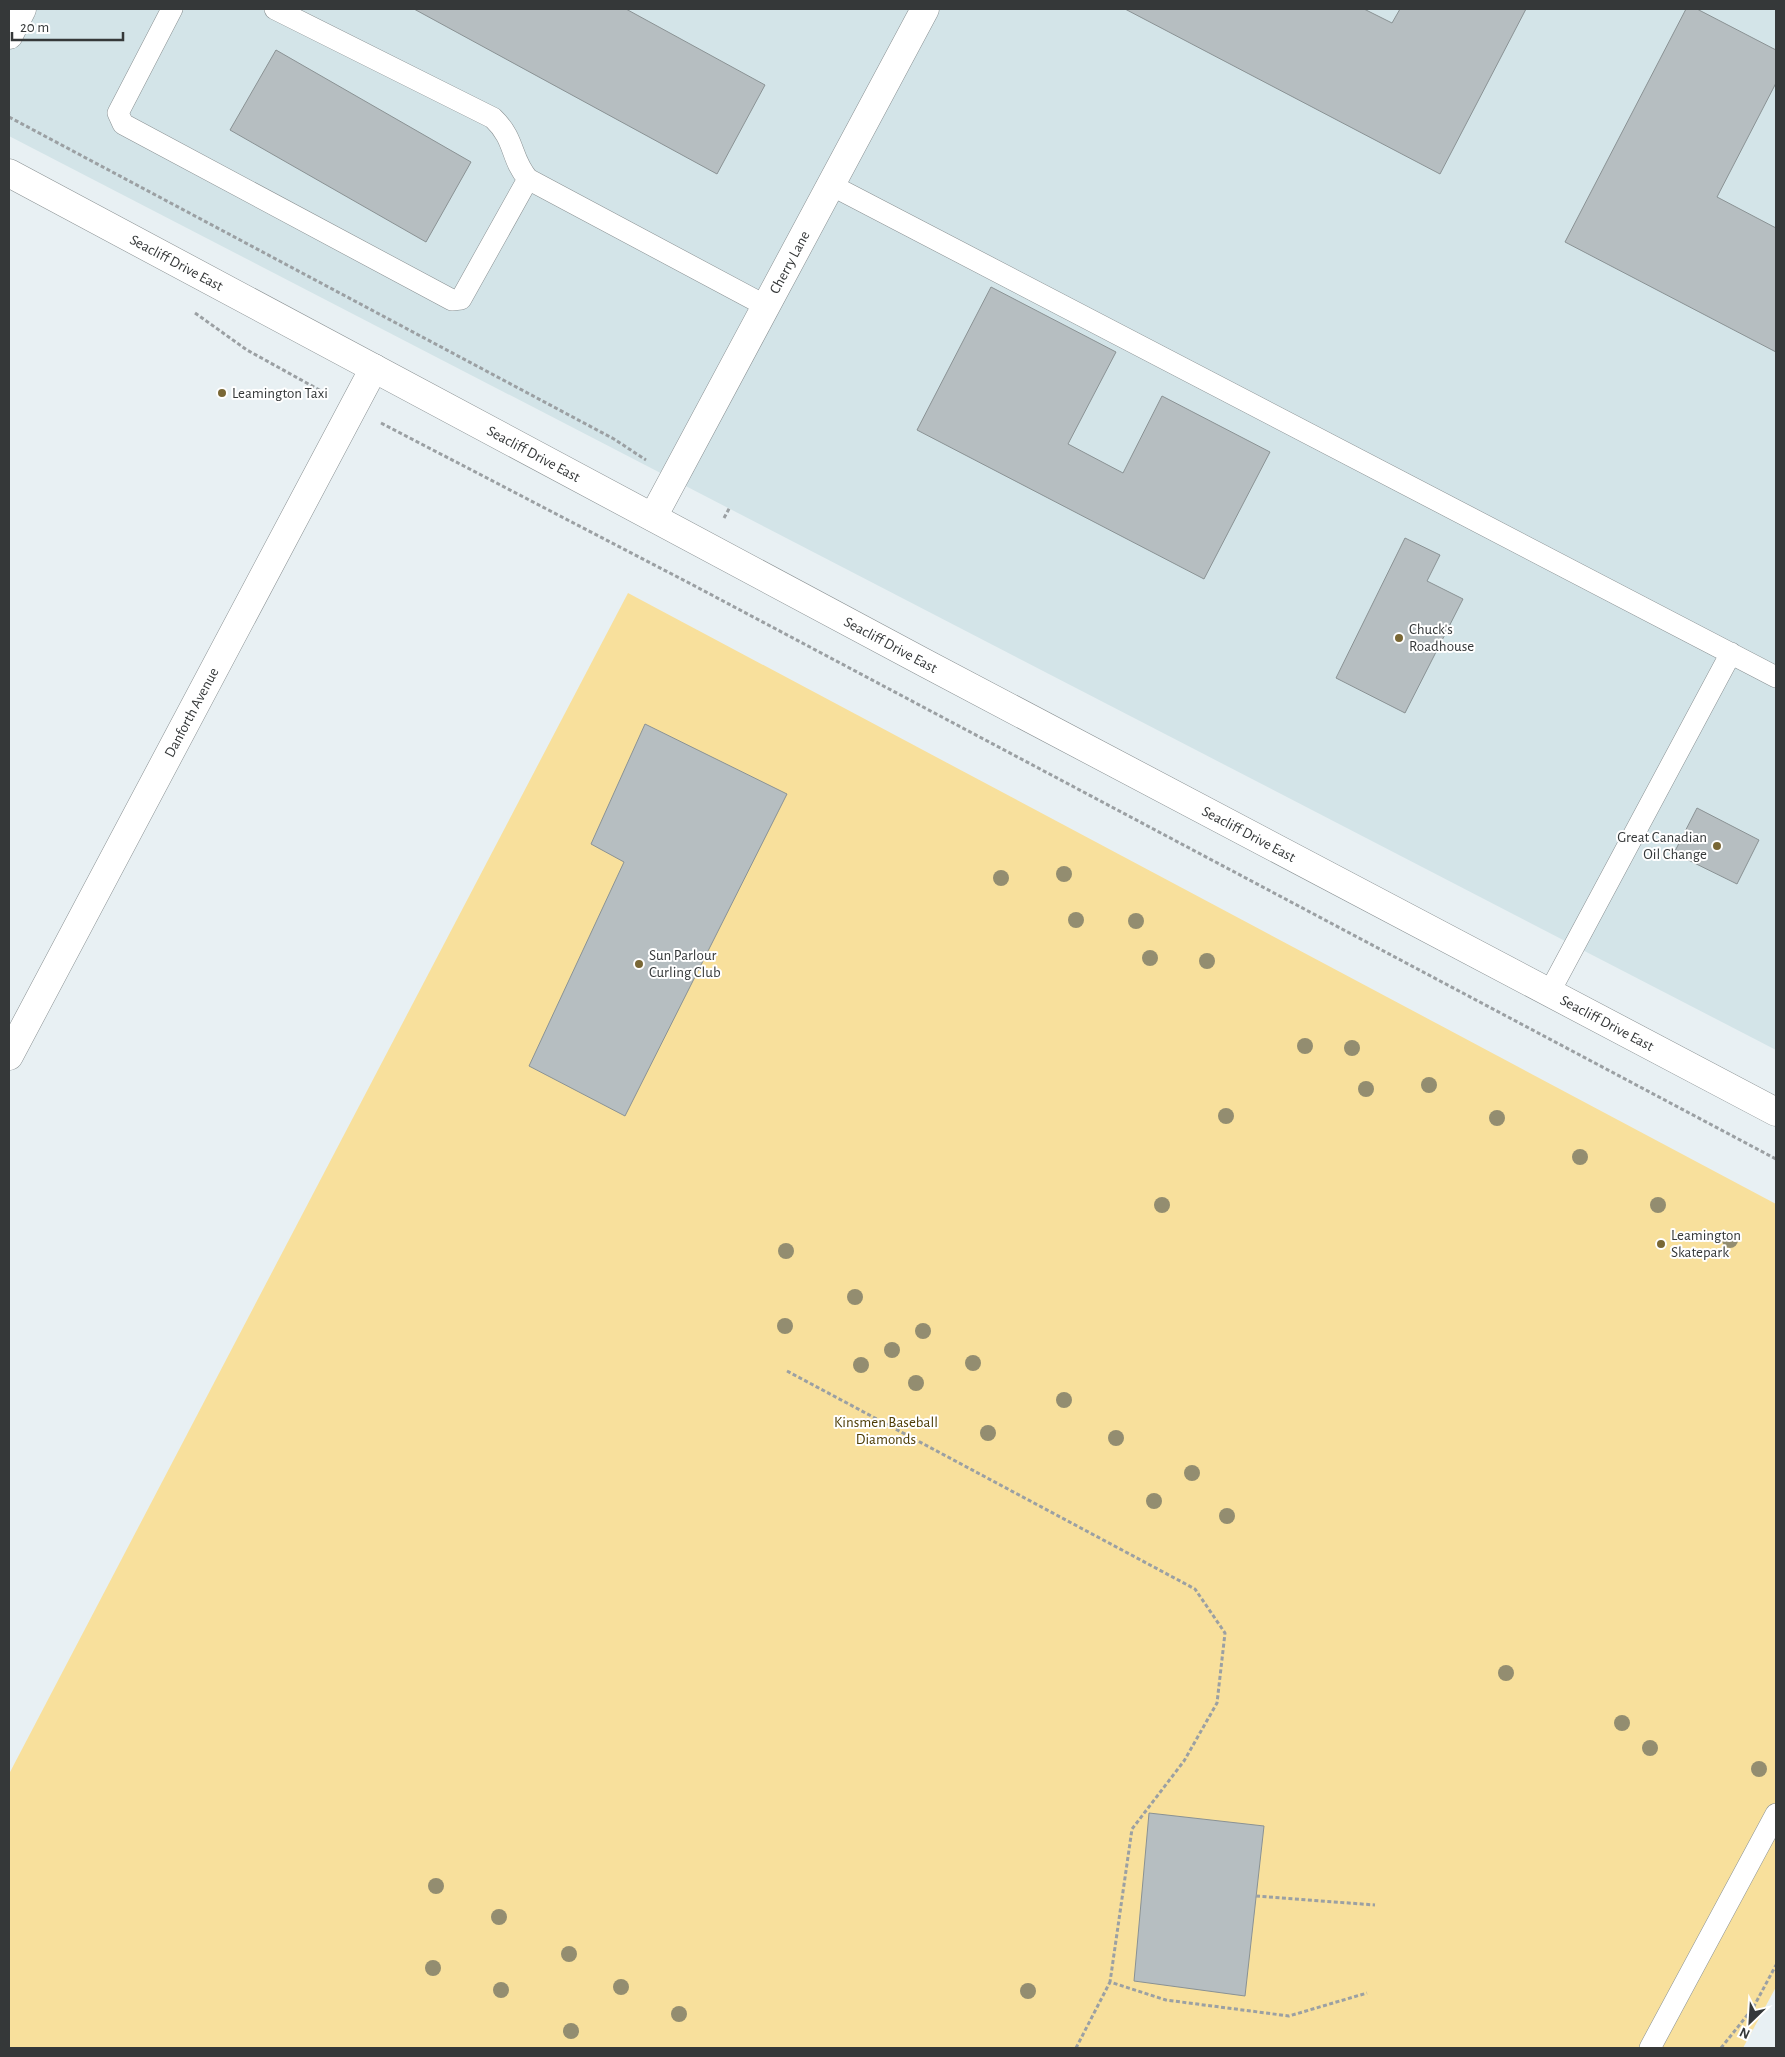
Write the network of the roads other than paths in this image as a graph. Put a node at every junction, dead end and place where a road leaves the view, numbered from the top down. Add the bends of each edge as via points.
1 (22, 9) edge
2 (172, 9) edge
3 (275, 9) edge
4 (925, 9) edge
5 (9, 35) edge
6 (9, 173) edge
7 (528, 179) junction
8 (831, 185) junction
9 (766, 306) junction
10 (374, 368) junction
11 (653, 517) junction
12 (1731, 653) junction
13 (1776, 677) edge
14 (1549, 993) junction
15 (9, 1056) edge
16 (1776, 1112) edge
17 (1776, 1814) edge
18 (1650, 2048) edge

1 - 5 main road
2 - 7 lane via 118,113 123,124 452,300 461,299
3 - 7 lane via 493,118 505,130 518,167
4 - 8 main road, Cherry Lane
6 - 10 main road, Seacliff Drive East
7 - 9 lane
8 - 9 main road, Cherry Lane
8 - 12 lane
9 - 11 main road, Cherry Lane
10 - 11 main road, Seacliff Drive East
10 - 15 main road, Danforth Avenue
11 - 14 main road, Seacliff Drive East
12 - 13 lane
12 - 14 lane
14 - 16 main road, Seacliff Drive East
17 - 18 lane

